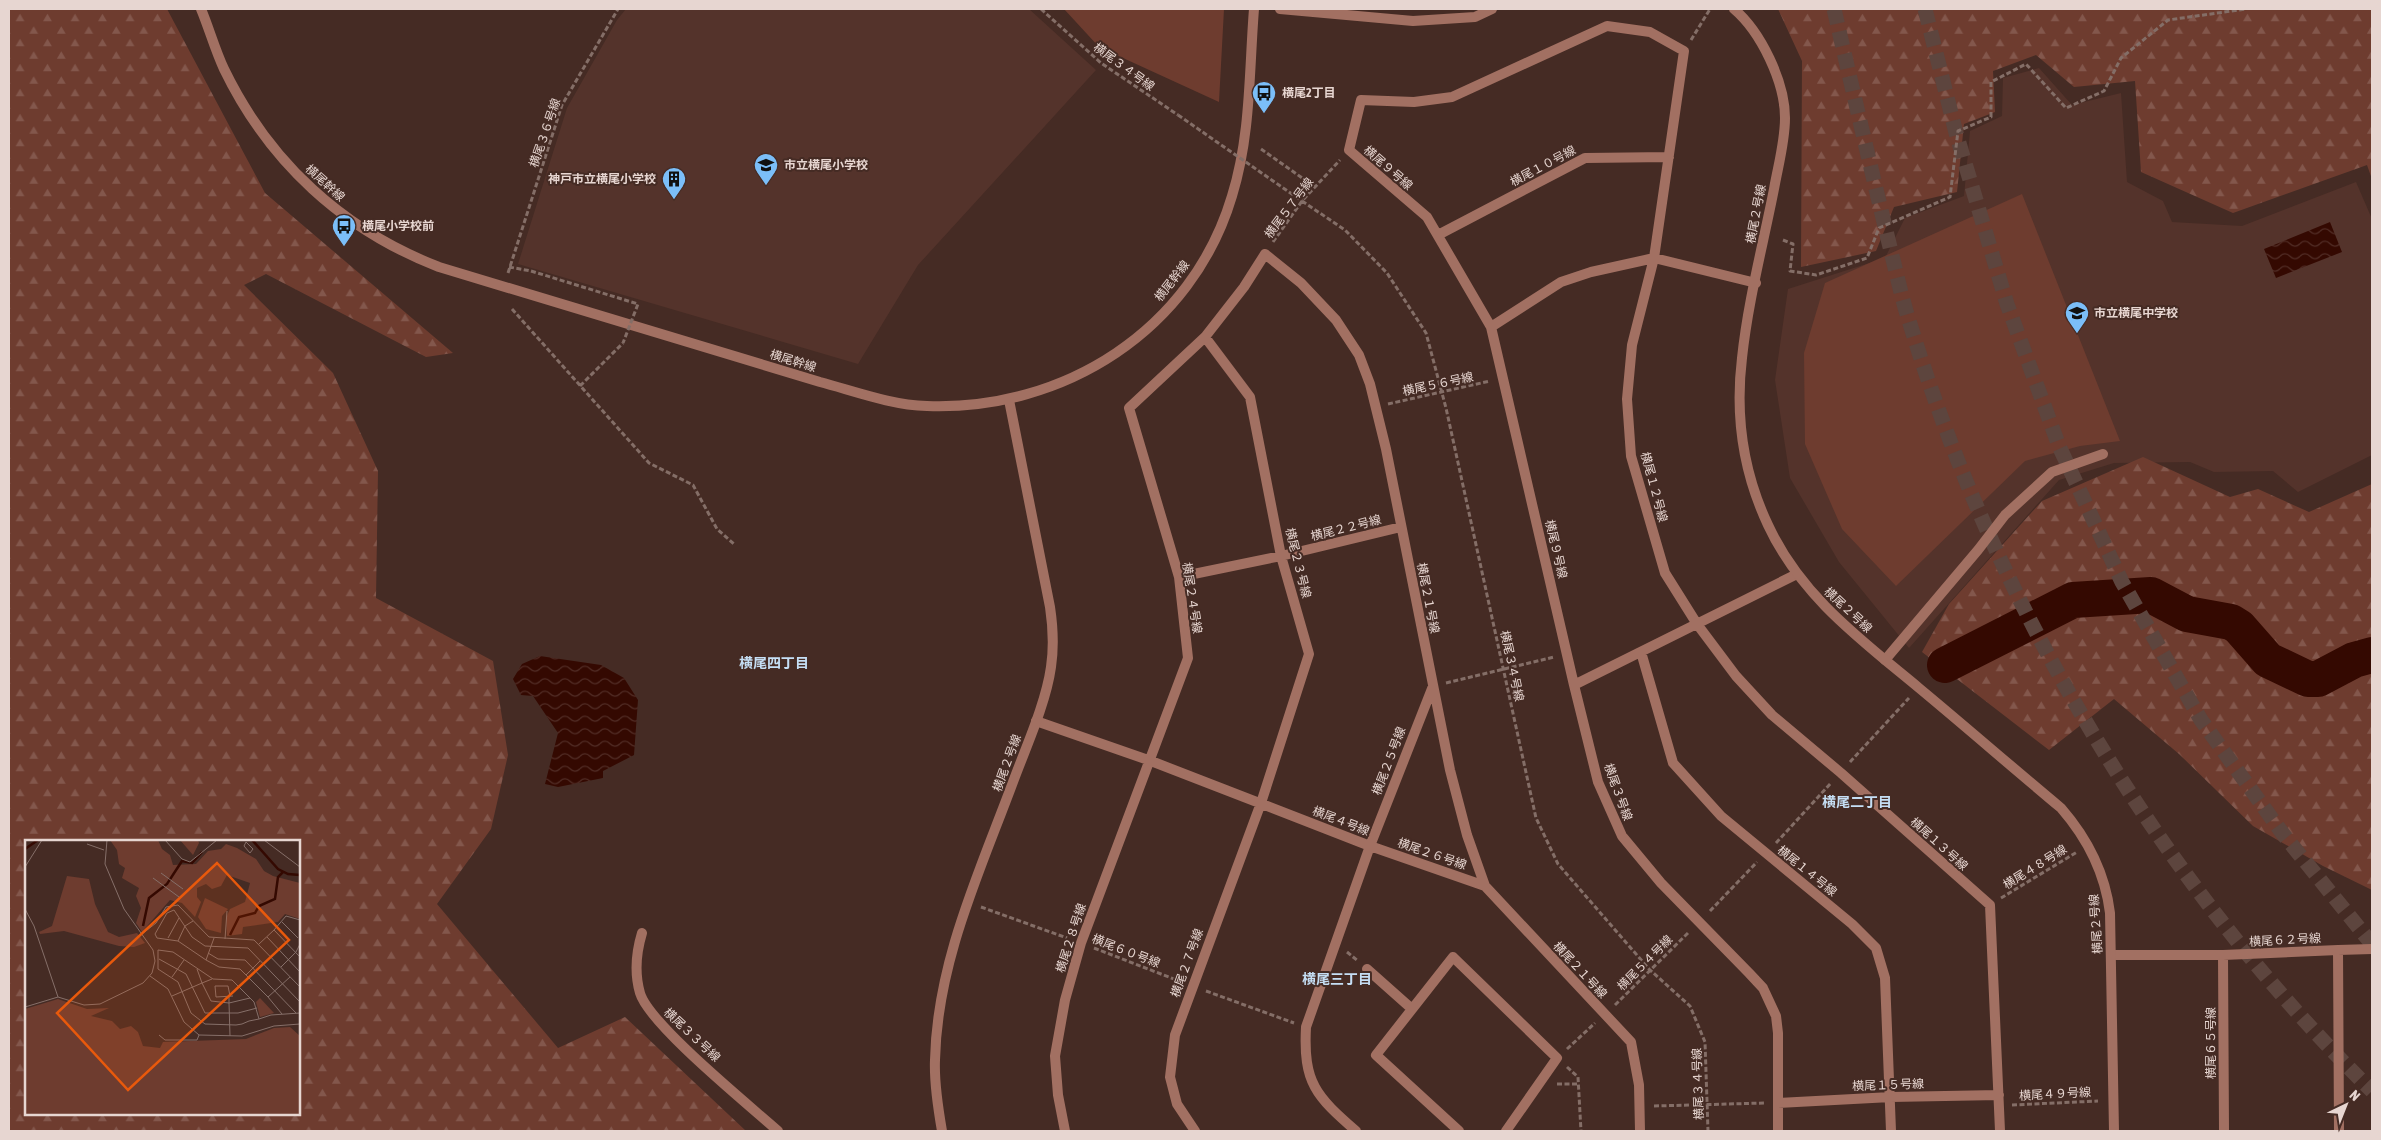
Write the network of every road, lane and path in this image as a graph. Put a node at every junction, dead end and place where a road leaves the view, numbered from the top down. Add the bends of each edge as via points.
1 (201, 9) edge
2 (618, 9) edge
3 (1041, 9) edge
4 (1254, 9) edge
5 (1280, 9) edge
6 (1492, 9) edge
7 (1710, 9) edge
8 (1734, 9) edge
9 (2246, 9) edge
10 (1684, 52) junction
11 (1261, 148) dead end
12 (1349, 150) junction
13 (1669, 157) junction
14 (1314, 187) junction
15 (1302, 201) junction
16 (1438, 236) junction
17 (1783, 240) dead end
18 (1265, 254) junction
19 (1654, 258) junction
20 (510, 268) junction
21 (508, 273) dead end
22 (1756, 283) junction
23 (512, 309) dead end
24 (1492, 327) junction
25 (1205, 337) junction
26 (1505, 378) junction
27 (580, 386) junction
28 (1441, 391) junction
29 (1009, 400) junction
30 (1375, 406) junction
31 (2103, 454) dead end
32 (1401, 527) junction
33 (734, 544) dead end
34 (1281, 556) junction
35 (1797, 574) junction
36 (1179, 577) junction
37 (1697, 624) junction
38 (1641, 652) junction
39 (1567, 653) junction
40 (1885, 660) junction
41 (1503, 669) junction
42 (1574, 685) junction
43 (1433, 686) junction
44 (1911, 696) dead end
45 (1036, 721) junction
46 (1151, 761) junction
47 (1849, 763) dead end
48 (1835, 779) dead end
49 (1261, 803) junction
50 (2088, 845) junction
51 (1370, 846) junction
52 (1773, 846) dead end
53 (1759, 860) dead end
54 (1485, 886) junction
55 (967, 902) junction
56 (1990, 905) junction
57 (1710, 911) dead end
58 (1689, 931) dead end
59 (642, 933) dead end
60 (1336, 942) junction
61 (1081, 943) junction
62 (2372, 949) edge
63 (2338, 950) junction
64 (2111, 955) junction
65 (2223, 955) junction
66 (1649, 969) junction
67 (1368, 970) joint
68 (1192, 986) junction
69 (1613, 1008) dead end
70 (1412, 1009) junction
71 (1596, 1023) dead end
72 (1306, 1027) junction
73 (1557, 1058) junction
74 (1999, 1095) junction
75 (1891, 1097) junction
76 (2112, 1100) junction
77 (1778, 1103) junction
78 (1707, 1105) junction
79 (1999, 1106) junction
80 (1640, 1107) junction
81 (778, 1131) edge
82 (942, 1131) edge
83 (1065, 1131) edge
84 (1195, 1131) edge
85 (1356, 1131) edge
86 (1458, 1131) edge
87 (1506, 1131) edge
88 (1581, 1131) edge
89 (1640, 1131) edge
90 (1708, 1131) edge
91 (1778, 1131) edge
92 (1891, 1131) edge
93 (2000, 1131) edge
94 (2114, 1131) edge
95 (2224, 1131) edge
96 (2339, 1131) edge

1 - 29 street, 横尾幹線 via 224,68 251,119 287,164 329,205 406,254 439,267 873,397 926,406 975,405
2 - 20 path, 横尾３６号線 via 562,105
3 - 15 path, 横尾３４号線, bridge via 1100,63
4 - 29 street, 横尾幹線 via 1245,141 1227,211 1194,276 1180,296 1124,349 1082,374
5 - 6 street via 1413,21 1475,17
7 - 10 path
8 - 22 street, 横尾２号線 via 1752,28 1778,77 1785,118
9 - 17 path via 2168,20 2121,58 2104,91 2066,108 2026,64 1992,82 1991,117 1958,132 1950,198 1879,228 1867,258 1816,275 1790,271 1793,244
10 - 12 street, 横尾９号線 via 1650,32 1606,26 1452,97 1414,102 1361,100
10 - 13 street
11 - 14 path
12 - 14 path, 横尾５７号線
12 - 16 street, 横尾９号線 via 1427,217
13 - 16 street, 横尾１０号線 via 1585,158
13 - 19 street
14 - 15 path, 横尾５７号線
15 - 18 path, 横尾５７号線
15 - 28 path, 横尾３４号線 via 1345,230 1387,273 1426,333
16 - 24 street, 横尾９号線
18 - 25 street
18 - 30 street, 横尾２１号線 via 1301,283 1336,320 1360,355
19 - 22 street
19 - 24 street via 1561,282
19 - 37 street, 横尾１２号線 via 1632,345 1626,399 1631,456 1665,573
20 - 21 path, 横尾３６号線
20 - 27 path, bridge via 638,304 623,343
22 - 35 street, 横尾２号線 via 1742,356 1741,436 1746,463 1768,524
23 - 27 path
24 - 26 street, 横尾９号線
25 - 34 street, 横尾２３号線 via 1250,397
25 - 36 street, 横尾２４号線 via 1129,408
26 - 28 path, 横尾５６号線
26 - 39 street, 横尾９号線
27 - 33 path via 649,463 693,485 717,529
28 - 30 path, 横尾５６号線
28 - 41 path, 横尾３４号線
29 - 45 street, 横尾２号線 via 1054,635 1051,668
30 - 32 street, 横尾２１号線
31 - 40 street via 2052,472 2005,515
32 - 34 street, 横尾２２号線
32 - 43 street, 横尾２１号線
34 - 36 street, 横尾２２号線
34 - 49 street, 横尾２３号線 via 1310,654
35 - 37 street
35 - 40 street, 横尾２号線 via 1823,606
36 - 46 street, 横尾２４号線 via 1188,658
37 - 38 street
37 - 56 street, 横尾１３号線 via 1736,676 1772,715
38 - 42 street
38 - 75 street, 横尾１４号線 via 1673,763 1721,816 1852,924 1876,948 1885,978
39 - 41 path
39 - 42 street, 横尾９号線
40 - 50 street, 横尾２号線 via 2061,808
41 - 43 path
41 - 66 path, 横尾３４号線 via 1536,818 1558,864
42 - 77 street, 横尾３号線 via 1598,782 1622,836 1661,883 1763,988 1776,1016
43 - 51 street, 横尾２５号線
43 - 54 street, 横尾２１号線 via 1467,836
44 - 47 path
45 - 46 street, 横尾４号線
45 - 55 street, 横尾２号線
46 - 49 street, 横尾４号線
46 - 61 street, 横尾２８号線
48 - 52 path
49 - 51 street, 横尾４号線
49 - 68 street, 横尾２７号線
50 - 56 path, 横尾４８号線
50 - 64 street, 横尾２号線 via 2102,874 2109,900
51 - 54 street, 横尾２６号線
51 - 60 street, 横尾４号線
53 - 57 path
54 - 80 street, 横尾２１号線 via 1631,1042
55 - 61 path, 横尾６０号線
55 - 82 street, 横尾２号線 via 947,968 936,1040 935,1076
56 - 74 street
58 - 66 path, 横尾５４号線
59 - 81 street, 横尾３３号線 via 635,956 640,994 656,1020
60 - 67 path
60 - 72 street, 横尾４号線
61 - 68 path, 横尾６０号線
61 - 83 street, 横尾２８号線 via 1065,1000 1055,1056
62 - 63 street
63 - 65 street, 横尾６２号線
63 - 96 street, 横尾６２号線
64 - 65 street, 横尾６２号線
64 - 76 street, 横尾２号線
65 - 95 street, 横尾６５号線
66 - 69 path, 横尾５４号線
66 - 78 path, 横尾３４号線 via 1690,1006 1705,1042
67 - 70 street
68 - 72 path, 横尾６０号線
68 - 84 street, 横尾２７号線 via 1175,1035 1170,1077 1177,1104
70 - 73 street via 1453,957
70 - 86 street via 1376,1055
71 - 73 path
72 - 85 street, 横尾４号線 via 1305,1052 1310,1079 1328,1107
73 - 87 street
73 - 88 path via 1578,1077
74 - 75 street, 横尾１５号線
74 - 79 street
75 - 77 street, 横尾１５号線
75 - 92 street, 横尾１４号線
76 - 79 path, 横尾４９号線
76 - 94 street, 横尾２号線
77 - 78 path
77 - 91 street, 横尾３号線
78 - 80 path
78 - 90 path, 横尾３４号線
79 - 93 street
80 - 89 street, 横尾２１号線

